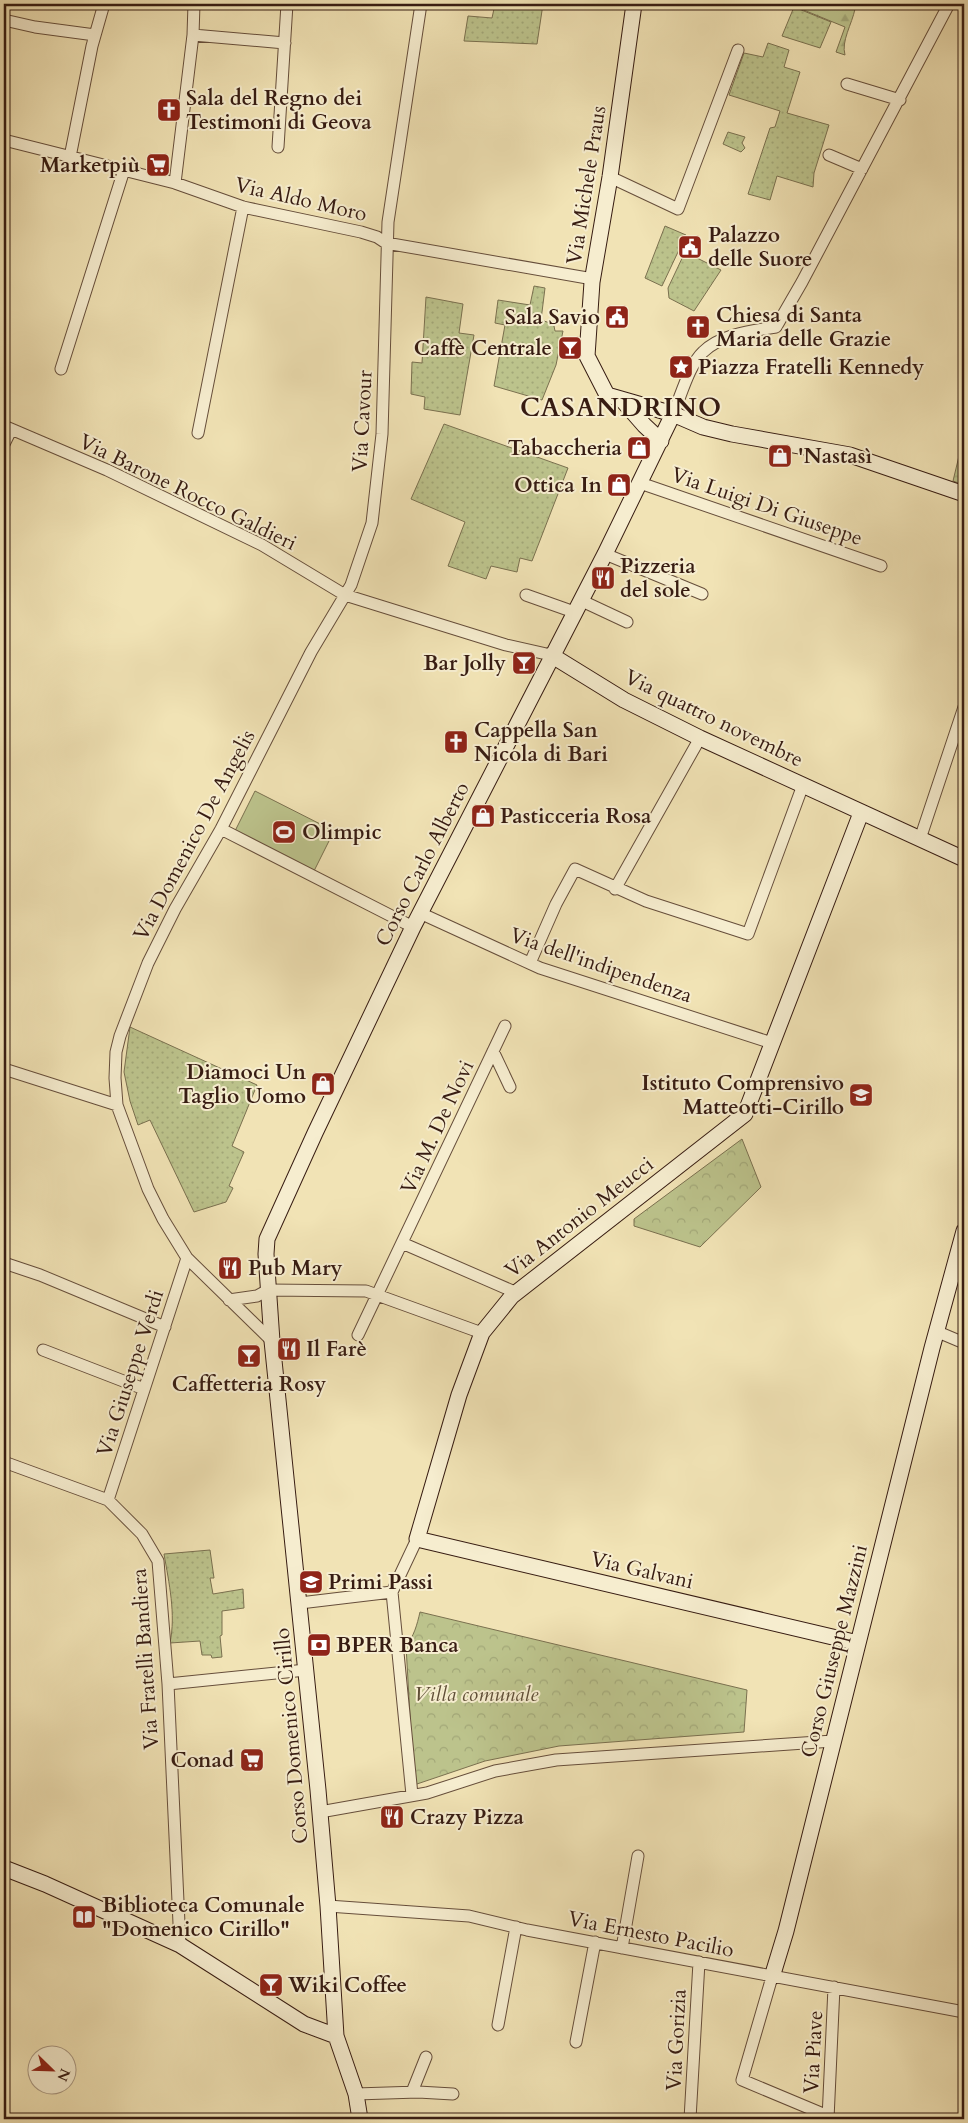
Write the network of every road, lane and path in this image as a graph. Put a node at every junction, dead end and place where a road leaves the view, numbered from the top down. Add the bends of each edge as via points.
1 (104, 4) edge
2 (194, 4) edge
3 (287, 4) edge
4 (421, 4) edge
5 (634, 4) edge
6 (949, 4) edge
7 (4, 20) edge
8 (96, 35) junction
9 (192, 35) junction
10 (285, 43) junction
11 (738, 50) dead end
12 (847, 84) dead end
13 (900, 100) junction
14 (4, 140) edge
15 (278, 147) dead end
16 (829, 155) dead end
17 (70, 156) junction
18 (862, 169) junction
19 (124, 170) junction
20 (610, 177) junction
21 (175, 183) junction
22 (243, 207) junction
23 (386, 243) junction
24 (593, 279) junction
25 (61, 370) dead end
26 (623, 401) junction
27 (673, 414) junction
28 (7, 428) edge
29 (198, 433) dead end
30 (661, 440) junction
31 (4, 444) edge
32 (640, 482) junction
33 (964, 494) edge
34 (605, 554) junction
35 (881, 566) dead end
36 (702, 594) dead end
37 (345, 595) junction
38 (526, 595) dead end
39 (577, 606) junction
40 (627, 622) dead end
41 (551, 655) junction
42 (964, 707) edge
43 (700, 738) junction
44 (803, 786) junction
45 (861, 812) junction
46 (221, 830) junction
47 (920, 840) junction
48 (964, 859) edge
49 (615, 889) junction
50 (420, 913) junction
51 (413, 927) junction
52 (530, 963) junction
53 (505, 1026) dead end
54 (772, 1043) junction
55 (493, 1051) junction
56 (4, 1069) edge
57 (510, 1087) dead end
58 (116, 1105) junction
59 (964, 1231) edge
60 (402, 1243) junction
61 (187, 1258) junction
62 (4, 1263) edge
63 (268, 1290) junction
64 (517, 1293) junction
65 (377, 1295) junction
66 (229, 1300) junction
67 (165, 1327) junction
68 (938, 1332) junction
69 (482, 1333) junction
70 (358, 1335) dead end
71 (964, 1343) edge
72 (273, 1344) junction
73 (43, 1350) dead end
74 (144, 1389) junction
75 (4, 1462) edge
76 (108, 1500) junction
77 (417, 1539) junction
78 (392, 1592) junction
79 (300, 1603) junction
80 (858, 1643) junction
81 (306, 1670) junction
82 (168, 1684) junction
83 (833, 1741) junction
84 (412, 1795) junction
85 (320, 1812) junction
86 (638, 1856) dead end
87 (4, 1868) edge
88 (328, 1906) junction
89 (516, 1927) junction
90 (595, 1942) junction
91 (180, 1945) junction
92 (622, 1948) junction
93 (699, 1962) junction
94 (772, 1976) junction
95 (834, 1987) junction
96 (964, 2012) edge
97 (498, 2025) dead end
98 (336, 2036) junction
99 (576, 2042) dead end
100 (426, 2057) dead end
101 (412, 2092) junction
102 (356, 2094) junction
103 (453, 2094) dead end
104 (828, 2118) edge
105 (360, 2119) edge
106 (690, 2119) edge

1 - 8 street
2 - 9 street
3 - 10 street
4 - 23 street, Via Cavour
5 - 20 street, Via Michele Praus
6 - 13 street
7 - 8 street
8 - 17 street
9 - 10 street
9 - 21 street
10 - 15 street
11 - 20 street via 678,209
12 - 13 street
13 - 18 street
14 - 17 street, Via Aldo Moro
16 - 18 street
17 - 19 street, Via Aldo Moro
18 - 27 street via 776,327 727,337 702,352
19 - 21 street, Via Aldo Moro
19 - 25 street
20 - 24 street, Via Michele Praus
21 - 22 street, Via Aldo Moro
22 - 23 street, Via Aldo Moro via 361,232
22 - 29 street
23 - 24 street, Via Aldo Moro
23 - 37 street, Via Cavour via 382,434 377,490 372,523
24 - 26 street, Via Michele Praus via 587,356 607,395
26 - 27 street
26 - 30 street
27 - 30 street, Corso Carlo Alberto
27 - 33 street via 703,427 732,434 850,455
28 - 31 street, Via Barone Rocco Galdieri
28 - 37 street, Via Barone Rocco Galdieri via 107,470 262,545
30 - 32 street, Corso Carlo Alberto
32 - 34 street, Corso Carlo Alberto
32 - 35 street, Via Luigi Di Giuseppe
34 - 36 street
34 - 39 street, Corso Carlo Alberto
37 - 41 street, Via Barone Rocco Galdieri via 506,645
37 - 46 street, Via Domenico De Angelis via 285,700
38 - 39 street
39 - 40 street
39 - 41 street, Corso Carlo Alberto
41 - 43 street, Via quattro novembre via 624,700
41 - 50 street, Corso Carlo Alberto
42 - 47 street
43 - 44 street, Via quattro novembre
43 - 49 street
44 - 45 street, Via quattro novembre
44 - 49 street via 748,934
45 - 47 street, Via quattro novembre
45 - 54 street, Via Antonio Meucci
46 - 51 street
46 - 58 street, Via Domenico De Angelis via 167,924 134,997 116,1052
47 - 48 street, Via quattro novembre
49 - 52 street via 575,869
50 - 51 street, Corso Carlo Alberto
50 - 52 street, Via dell'indipendenza
51 - 63 street, Corso Carlo Alberto via 267,1238
52 - 54 street, Via dell'indipendenza
53 - 55 street, Via M. De Novi
54 - 64 street, Via Antonio Meucci via 744,1114
55 - 57 street
55 - 60 street, Via M. De Novi
56 - 58 street
58 - 61 street via 148,1189
59 - 68 street, Corso Giuseppe Mazzini
60 - 64 street
60 - 65 street, Via M. De Novi
61 - 66 street
61 - 67 street, Via Giuseppe Verdi
62 - 67 street
63 - 65 street via 366,1291
63 - 66 street via 257,1296
63 - 72 street, Corso Carlo Alberto
64 - 69 street, Via Antonio Meucci
65 - 69 street
65 - 70 street
66 - 72 street
67 - 74 street, Via Giuseppe Verdi
68 - 71 street
68 - 80 street, Corso Giuseppe Mazzini
69 - 77 street, Via Antonio Meucci via 459,1395
72 - 79 street, Corso Domenico Cirillo
73 - 74 street
74 - 76 street, Via Giuseppe Verdi
75 - 76 street, Via Fratelli Bandiera
76 - 82 street, Via Fratelli Bandiera via 142,1534 158,1561
77 - 78 street, Via Antonio Meucci
77 - 80 street, Via Galvani
78 - 79 street
78 - 84 street
79 - 81 street, Corso Domenico Cirillo
80 - 83 street, Corso Giuseppe Mazzini
81 - 82 street
81 - 85 street, Corso Domenico Cirillo
82 - 91 street, Via Fratelli Bandiera
83 - 84 street via 556,1760 495,1771
83 - 94 street, Corso Giuseppe Mazzini
84 - 85 street
85 - 88 street, Corso Domenico Cirillo
86 - 92 street
87 - 91 street
88 - 89 street, Via Ernesto Pacilio via 469,1916
88 - 98 street, Corso Domenico Cirillo
89 - 90 street, Via Ernesto Pacilio
89 - 97 street
90 - 92 street, Via Ernesto Pacilio
90 - 99 street
91 - 98 street via 304,2024
92 - 93 street, Via Ernesto Pacilio
93 - 94 street, Via Ernesto Pacilio
93 - 106 street, Via Gorizia
94 - 95 street, Via Ernesto Pacilio
94 - 104 street, Corso Giuseppe Mazzini via 742,2080
95 - 96 street, Via Ernesto Pacilio
95 - 104 street, Via Piave
98 - 102 street, Corso Domenico Cirillo
100 - 101 street
101 - 102 street
101 - 103 street
102 - 105 street, Corso Domenico Cirillo

